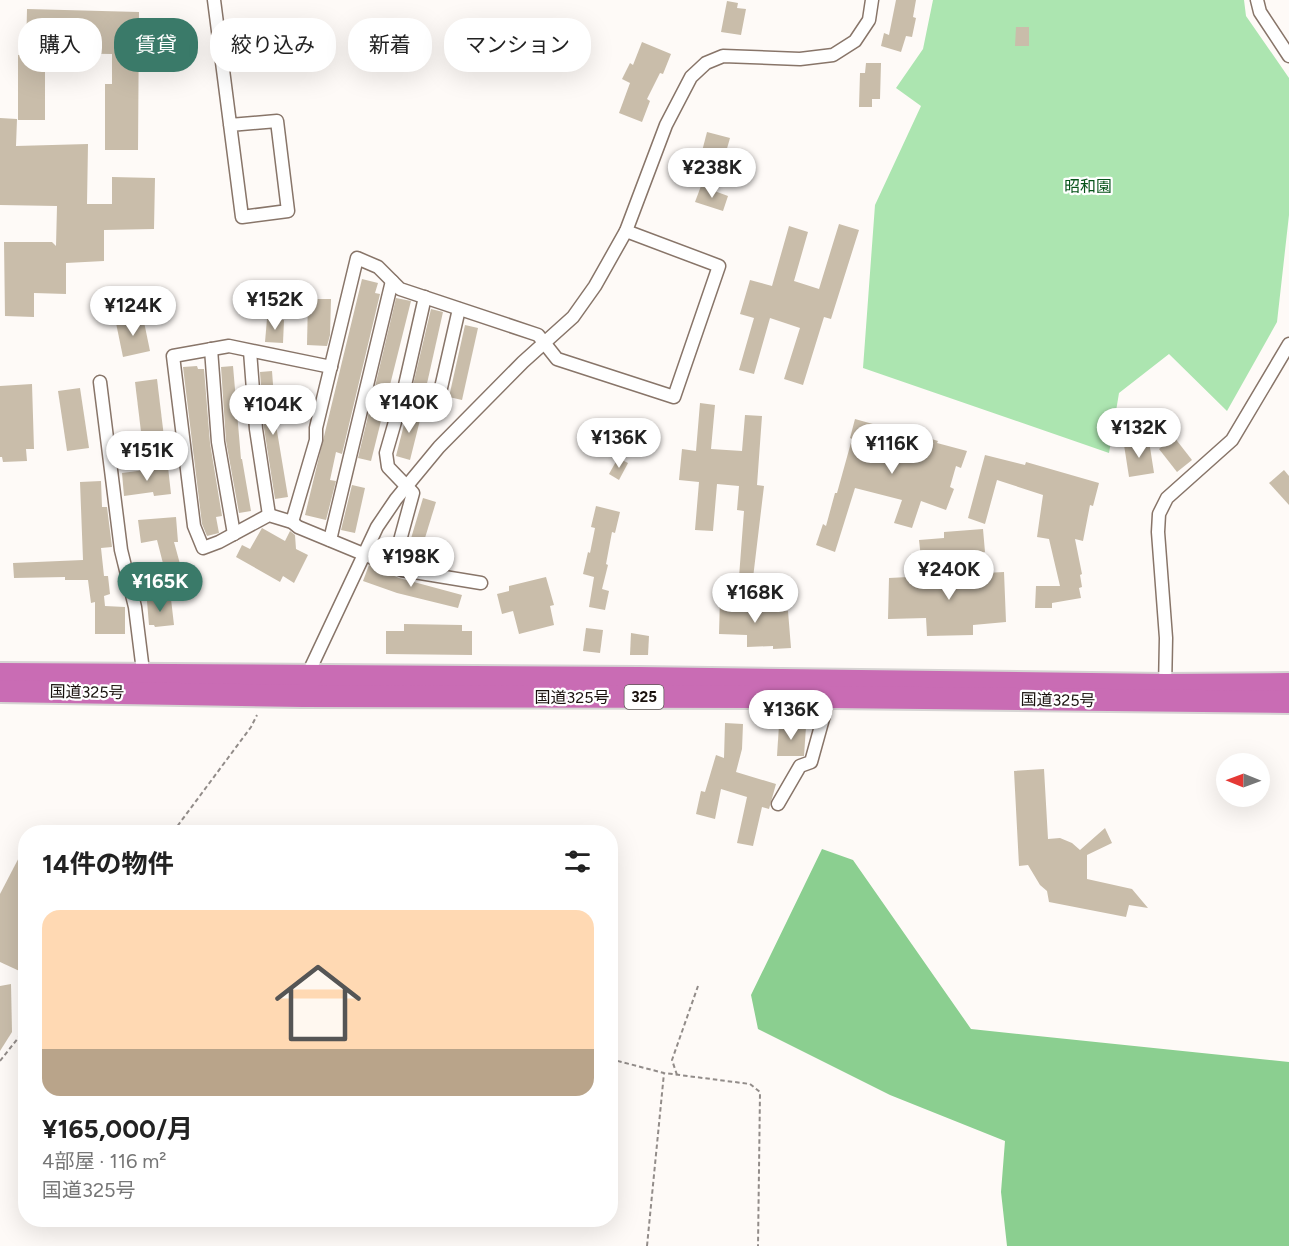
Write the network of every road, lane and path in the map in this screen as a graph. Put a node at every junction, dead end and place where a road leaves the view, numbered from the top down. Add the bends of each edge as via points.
1 (214, 0) edge
2 (872, 0) edge
3 (1257, 0) edge
4 (1289, 56) edge
5 (230, 125) junction
6 (626, 231) junction
7 (392, 281) junction
8 (425, 297) junction
9 (459, 309) junction
10 (544, 343) junction
11 (1289, 344) edge
12 (211, 349) junction
13 (250, 351) junction
14 (331, 367) junction
15 (100, 382) dead end
16 (403, 393) junction
17 (406, 487) junction
18 (269, 515) junction
19 (291, 522) junction
20 (234, 534) junction
21 (330, 540) junction
22 (364, 555) junction
23 (393, 566) junction
24 (481, 584) dead end
25 (0, 674) edge
26 (145, 684) junction
27 (1289, 684) edge
28 (304, 686) junction
29 (0, 691) edge
30 (1165, 693) junction
31 (829, 697) junction
32 (1289, 702) edge
33 (258, 714) dead end
34 (778, 804) dead end
35 (178, 825) edge
36 (698, 986) dead end
37 (18, 1038) edge
38 (0, 1061) edge
39 (618, 1061) edge
40 (664, 1073) junction
41 (677, 1075) junction
42 (647, 1246) edge
43 (758, 1246) edge

1 - 5 street
2 - 6 street via 869,20 855,41 833,55 800,59 723,56 706,63 692,77 666,125
3 - 4 street via 1260,12
5 - 5 street via 242,217 288,211 277,121
6 - 10 street via 573,317
6 - 10 street via 719,266 674,397 557,359
7 - 8 street via 400,289
7 - 14 street via 378,267 357,258
7 - 21 street
8 - 9 street
8 - 16 street
9 - 10 street via 538,335
9 - 16 street via 438,401
10 - 17 street via 439,447
11 - 30 street via 1232,440 1167,498 1159,514
12 - 13 street via 229,346
12 - 20 street via 218,442
12 - 20 street via 173,356 187,478 194,526 203,548
13 - 14 street
13 - 18 street via 256,429
14 - 19 street via 316,440
15 - 26 street via 121,550 135,607
16 - 17 street via 386,453 388,467
17 - 22 street via 377,527
17 - 23 street via 413,493
18 - 19 street
18 - 20 street
19 - 21 street
21 - 22 street
22 - 23 street
22 - 28 street
23 - 24 street
25 - 26 highway, 国道325号 / 325
26 - 28 highway, 国道325号 / 325
26 - 29 highway, 国道325号 / 325
27 - 30 highway, 国道325号 / 325
28 - 30 highway, 国道325号 / 325 via 627,678
28 - 31 highway, 国道325号 / 325
30 - 31 highway, 国道325号 / 325
30 - 32 highway, 国道325号 / 325
31 - 34 street via 811,762 800,766
33 - 35 path
36 - 41 path via 672,1060
37 - 38 path
39 - 40 path
40 - 41 path
40 - 42 path
41 - 43 path via 750,1084 760,1092

